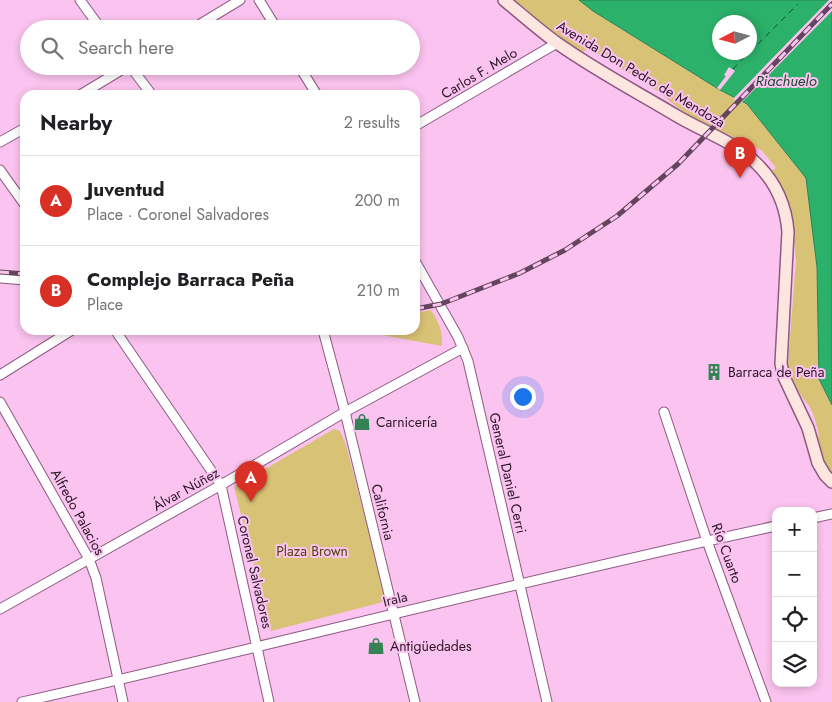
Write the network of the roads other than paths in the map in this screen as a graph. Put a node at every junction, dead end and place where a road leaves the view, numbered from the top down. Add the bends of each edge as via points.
1 (80, 0) edge
2 (240, 0) edge
3 (260, 0) edge
4 (504, 0) edge
5 (94, 20) edge
6 (207, 20) edge
7 (272, 20) edge
8 (557, 43) junction
9 (114, 75) edge
10 (136, 75) edge
11 (305, 75) edge
12 (88, 90) edge
13 (148, 90) edge
14 (314, 90) edge
15 (420, 123) edge
16 (20, 131) edge
17 (0, 142) edge
18 (0, 170) edge
19 (20, 198) edge
20 (420, 270) edge
21 (0, 278) edge
22 (20, 280) edge
23 (64, 335) edge
24 (117, 335) edge
25 (324, 335) edge
26 (463, 348) junction
27 (0, 375) edge
28 (0, 402) edge
29 (345, 412) junction
30 (664, 412) dead end
31 (832, 482) edge
32 (221, 485) junction
33 (832, 514) edge
34 (817, 517) edge
35 (772, 527) edge
36 (707, 541) junction
37 (89, 559) junction
38 (520, 583) junction
39 (0, 609) edge
40 (394, 613) junction
41 (258, 647) junction
42 (118, 680) junction
43 (22, 702) edge
44 (123, 702) edge
45 (269, 702) edge
46 (415, 702) edge
47 (547, 702) edge
48 (766, 702) edge

1 - 5 street
2 - 6 street
3 - 7 street
4 - 8 main road, Avenida Don Pedro de Mendoza
8 - 15 street, Carlos F. Melo
8 - 31 main road, Avenida Don Pedro de Mendoza via 735,147 772,183 786,213 788,232 781,364 808,428 818,463
9 - 12 street
10 - 13 street
11 - 14 street
16 - 17 street
18 - 19 street
20 - 26 street, General Daniel Cerri
21 - 22 street
23 - 27 street
24 - 32 street, Coronel Salvadores
25 - 29 street, California
26 - 29 street, Álvar Núñez
26 - 38 street, General Daniel Cerri
28 - 37 street, Alfredo Palacios
29 - 32 street, Álvar Núñez
29 - 40 street, California
30 - 36 street, Río Cuarto
32 - 37 street, Álvar Núñez
32 - 41 street, Coronel Salvadores
33 - 34 street
35 - 36 street, Irala
36 - 38 street, Irala
36 - 48 street, Río Cuarto
37 - 39 street, Álvar Núñez
37 - 42 street, Alfredo Palacios
38 - 40 street, Irala
38 - 47 street, General Daniel Cerri
40 - 41 street, Irala
40 - 46 street, California
41 - 42 street, Irala
41 - 45 street, Coronel Salvadores
42 - 43 street, Irala
42 - 44 street, Alfredo Palacios

